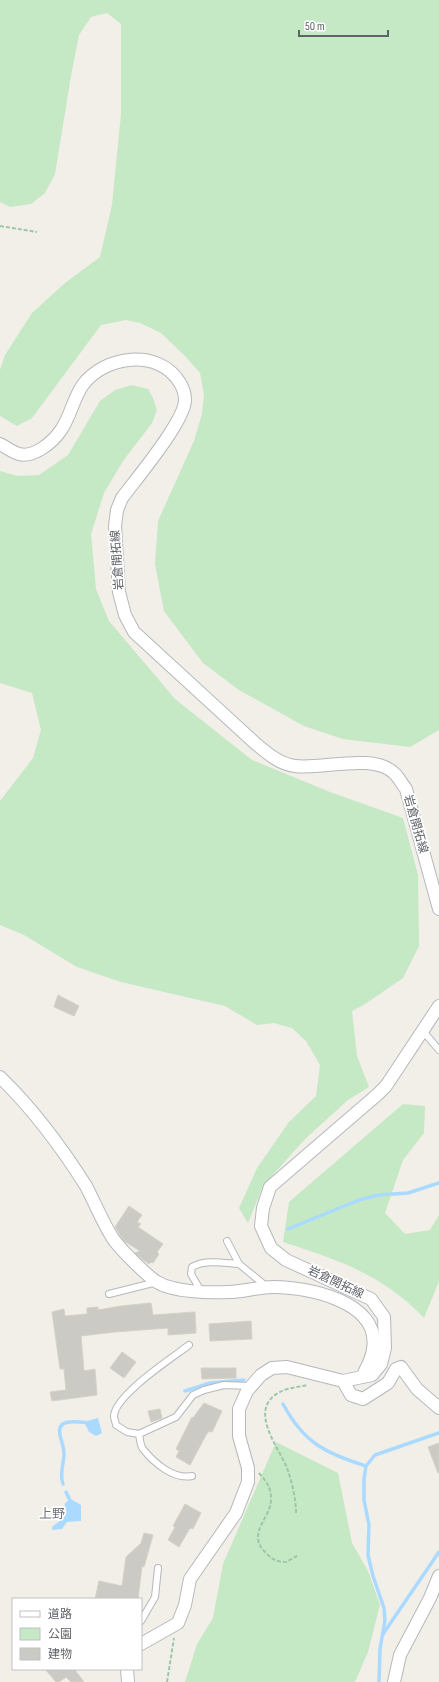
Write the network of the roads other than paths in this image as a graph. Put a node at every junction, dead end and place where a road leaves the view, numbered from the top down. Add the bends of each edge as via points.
1 (0, 444) edge
2 (439, 909) edge
3 (439, 1006) edge
4 (423, 1031) junction
5 (439, 1050) edge
6 (0, 1077) edge
7 (227, 1241) dead end
8 (240, 1264) junction
9 (157, 1282) junction
10 (268, 1288) junction
11 (201, 1291) junction
12 (109, 1294) dead end
13 (189, 1345) dead end
14 (362, 1377) junction
15 (343, 1381) junction
16 (251, 1386) junction
17 (439, 1408) edge
18 (138, 1434) junction
19 (192, 1476) dead end
20 (158, 1568) dead end
21 (439, 1576) edge
22 (142, 1619) edge
23 (142, 1643) edge
24 (127, 1670) edge
25 (128, 1682) edge
26 (394, 1682) edge

1 - 2 street, 岩倉開拓線 via 19,454 31,454 46,446 61,430 82,386 101,370 122,361 152,360 175,374 184,389 185,401 178,421 122,498 117,510 115,526 118,592 125,615 134,632 273,758 295,767 371,764 395,773 406,789
3 - 4 street, 岩倉開拓線
4 - 5 lane
4 - 14 street, 岩倉開拓線 via 378,1094 270,1188 263,1208 261,1226 271,1248 286,1260 371,1299 384,1317 385,1348 381,1364 372,1376
6 - 9 street via 17,1093 66,1156 113,1238
7 - 8 lane
8 - 10 lane
8 - 11 lane via 198,1263 192,1267 191,1274
9 - 11 street via 172,1288
9 - 12 lane
10 - 11 street via 228,1292
10 - 14 street via 314,1291 345,1302 360,1313 373,1336 373,1349
13 - 18 lane via 132,1388 124,1397 114,1415 116,1425 127,1432
14 - 15 street, 岩倉開拓線
15 - 16 street, 岩倉開拓線 via 287,1367 272,1368
15 - 17 street via 351,1394 364,1399 388,1383 396,1369 401,1367 417,1389
16 - 18 lane via 224,1386 204,1390 193,1395 176,1417
16 - 23 street, 岩倉開拓線 via 239,1409 239,1436 248,1468 248,1482 236,1513 190,1579 185,1605 178,1623
18 - 19 lane via 142,1448 156,1463 184,1478
20 - 22 lane via 155,1597
21 - 26 street via 400,1655
24 - 25 street

